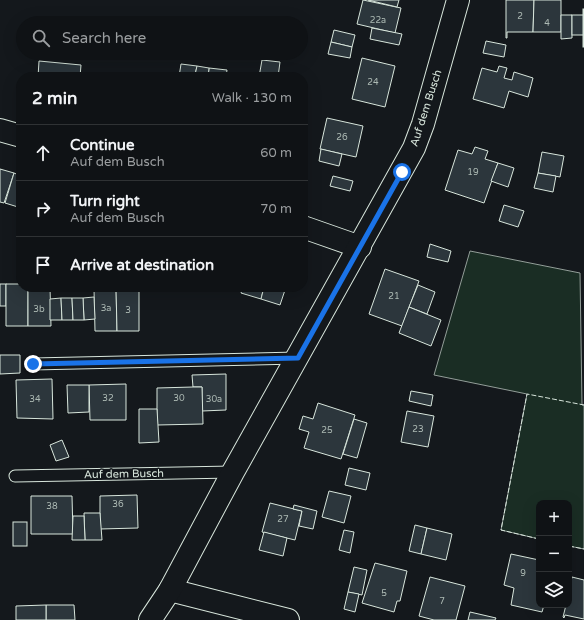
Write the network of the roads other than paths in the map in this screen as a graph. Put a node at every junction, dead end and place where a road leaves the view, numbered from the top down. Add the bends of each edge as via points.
1 (458, 0) edge
2 (0, 130) edge
3 (16, 135) edge
4 (308, 230) edge
5 (360, 247) junction
6 (298, 358) junction
7 (33, 364) dead end
8 (233, 472) junction
9 (15, 476) dead end
10 (170, 590) junction
11 (150, 620) edge
12 (288, 620) edge

1 - 5 street, Auf dem Busch via 414,148
2 - 3 street
4 - 5 street
5 - 6 street, Auf dem Busch
6 - 7 lane
6 - 8 street, Auf dem Busch
8 - 9 lane, Auf dem Busch
8 - 10 street, Auf dem Busch
10 - 11 street, Auf dem Busch
10 - 12 street

